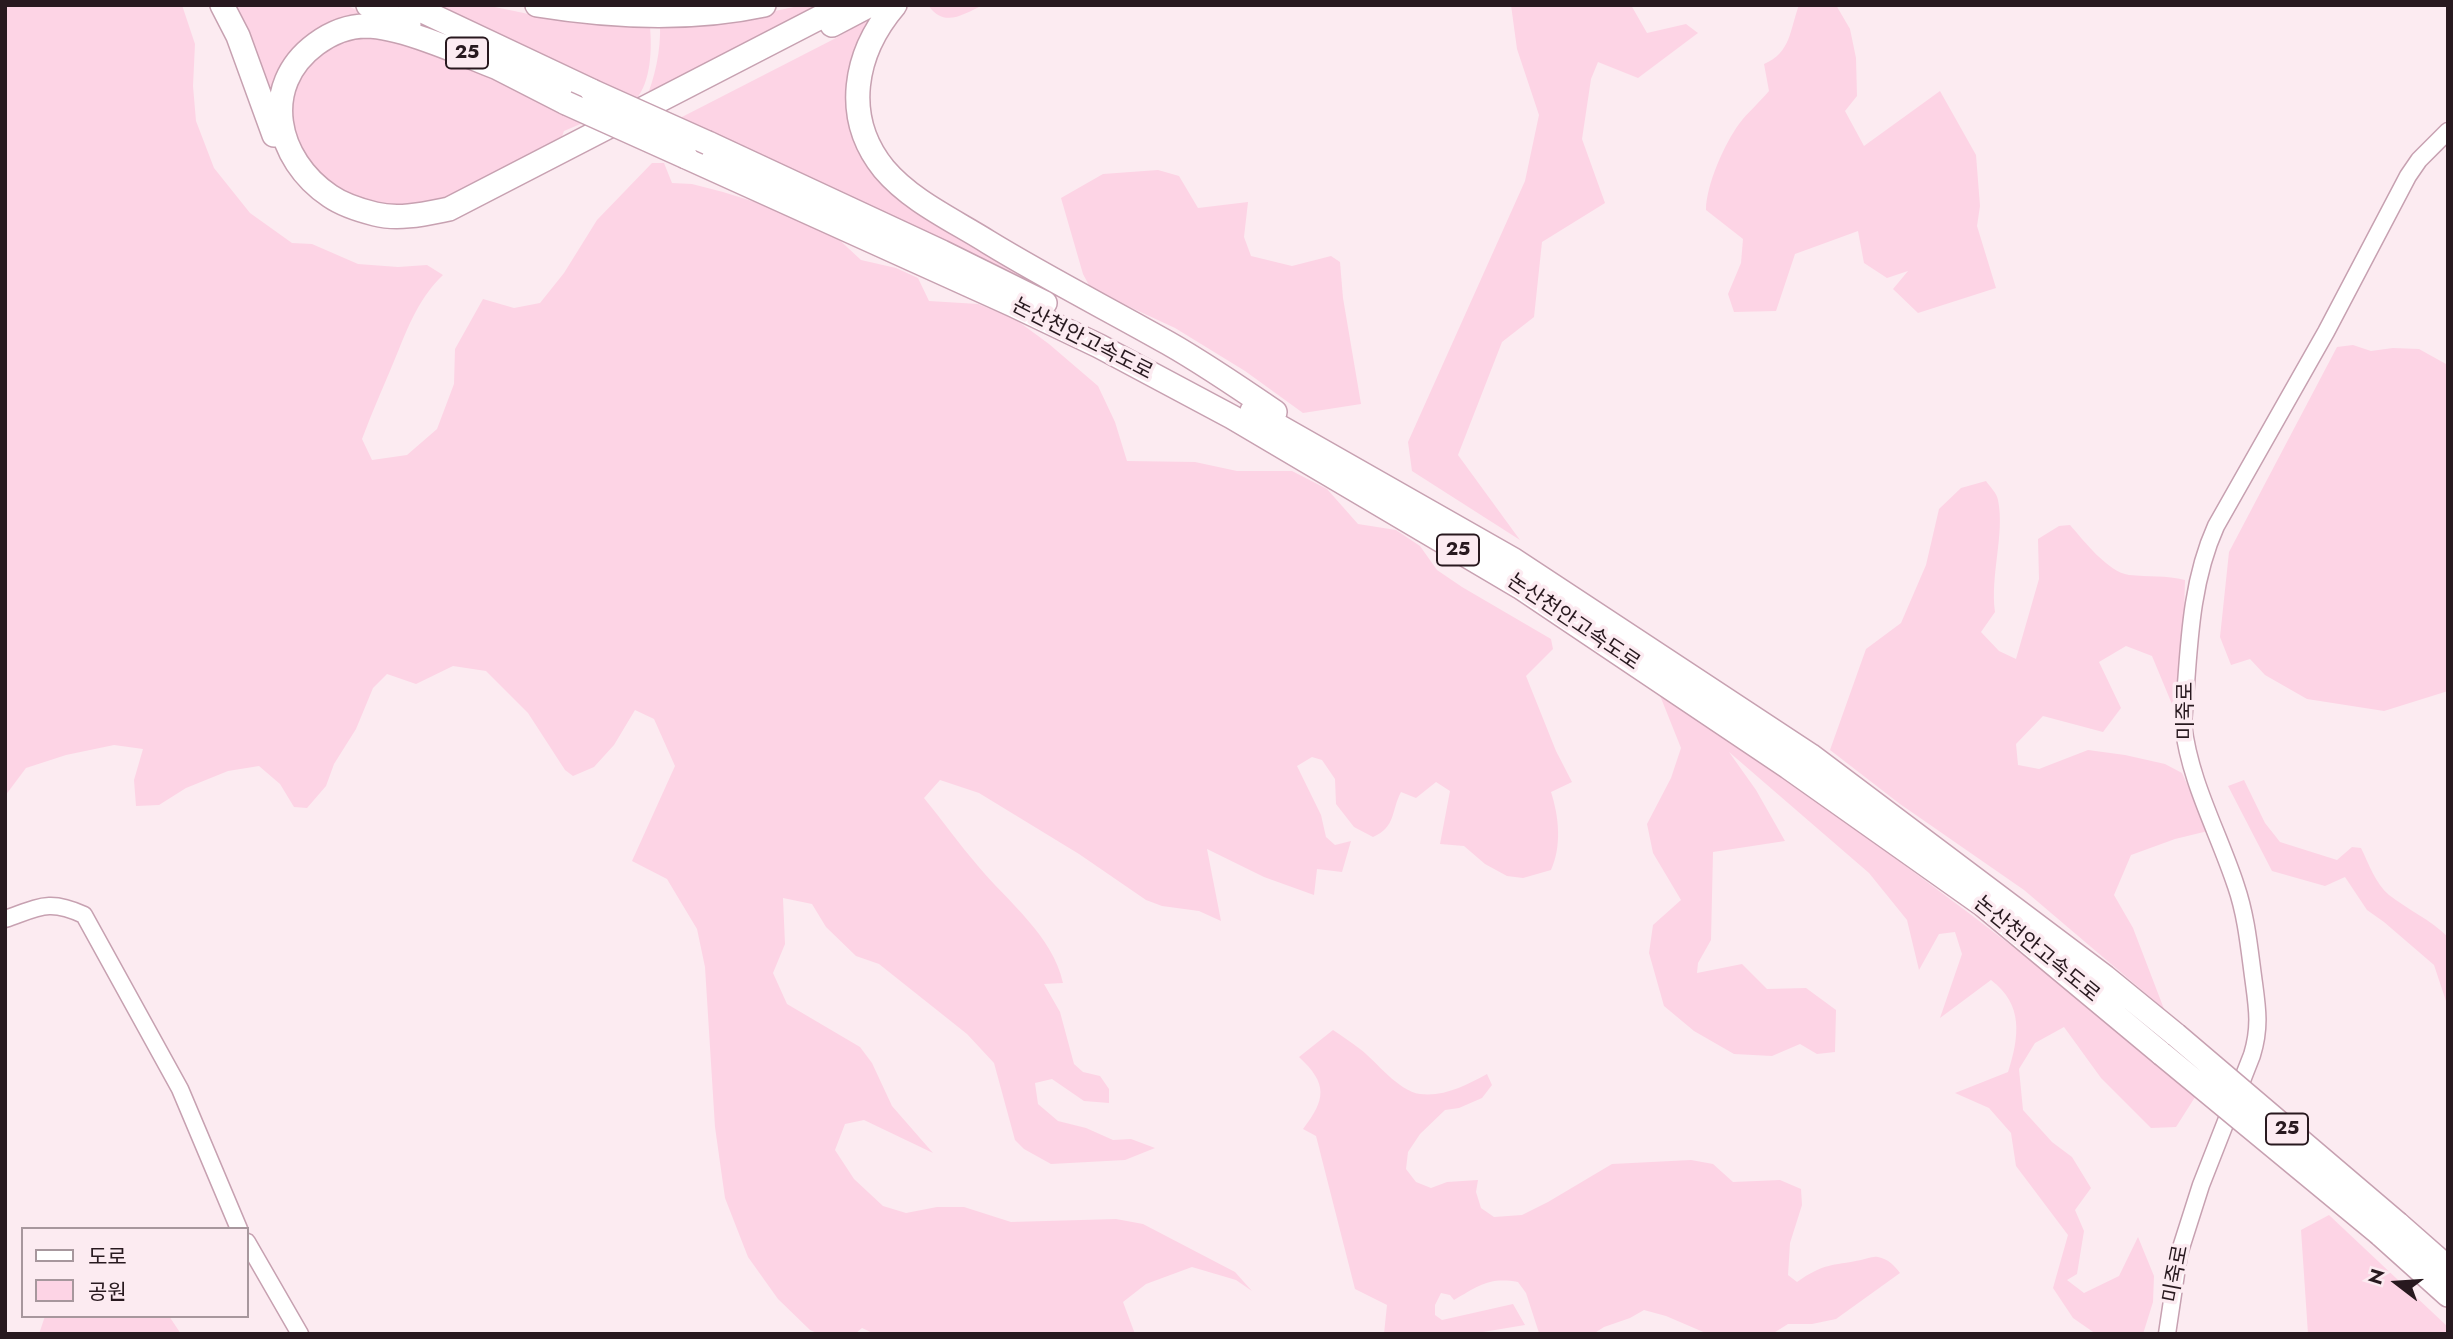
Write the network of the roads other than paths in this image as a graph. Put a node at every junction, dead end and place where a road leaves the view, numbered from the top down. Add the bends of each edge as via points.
1 (222, 5) edge
2 (368, 5) edge
3 (410, 5) edge
4 (537, 5) edge
5 (764, 5) edge
6 (844, 5) edge
7 (870, 5) edge
8 (895, 5) edge
9 (498, 68) junction
10 (2448, 131) edge
11 (1382, 484) junction
12 (5, 919) edge
13 (2169, 1044) junction
14 (238, 1227) edge
15 (2389, 1229) junction
16 (248, 1244) edge
17 (2448, 1268) edge
18 (2448, 1295) edge
19 (300, 1334) edge
20 (2167, 1334) edge

1 - 7 highway via 281,153 303,186 347,216 400,228 439,222 481,206
2 - 9 highway, 논산천안고속도로 / 25
3 - 11 highway, 논산천안고속도로 / 25, bridge via 942,252 1100,330
4 - 5 highway via 661,15
6 - 9 highway via 449,209 394,217 346,205 308,176 284,135 281,97 292,68 313,46 340,31 380,27
8 - 11 highway via 866,51 857,93 870,147 900,185 1008,254 1216,372
9 - 13 highway, 논산천안고속도로 / 25, bridge via 1013,305 1232,417 1520,587 1788,767
10 - 20 street, 미죽로 via 2409,176 2216,526 2196,585 2185,742 2194,781 2238,890 2259,1015 2258,1035 2179,1254
11 - 13 highway, 논산천안고속도로 / 25 via 1514,560 1810,755 2105,977
12 - 14 street via 44,905 64,905 84,915 180,1089
13 - 15 highway, 논산천안고속도로 / 25, bridge
15 - 17 highway, 논산천안고속도로 / 25
15 - 18 highway, 논산천안고속도로 / 25
16 - 19 street

